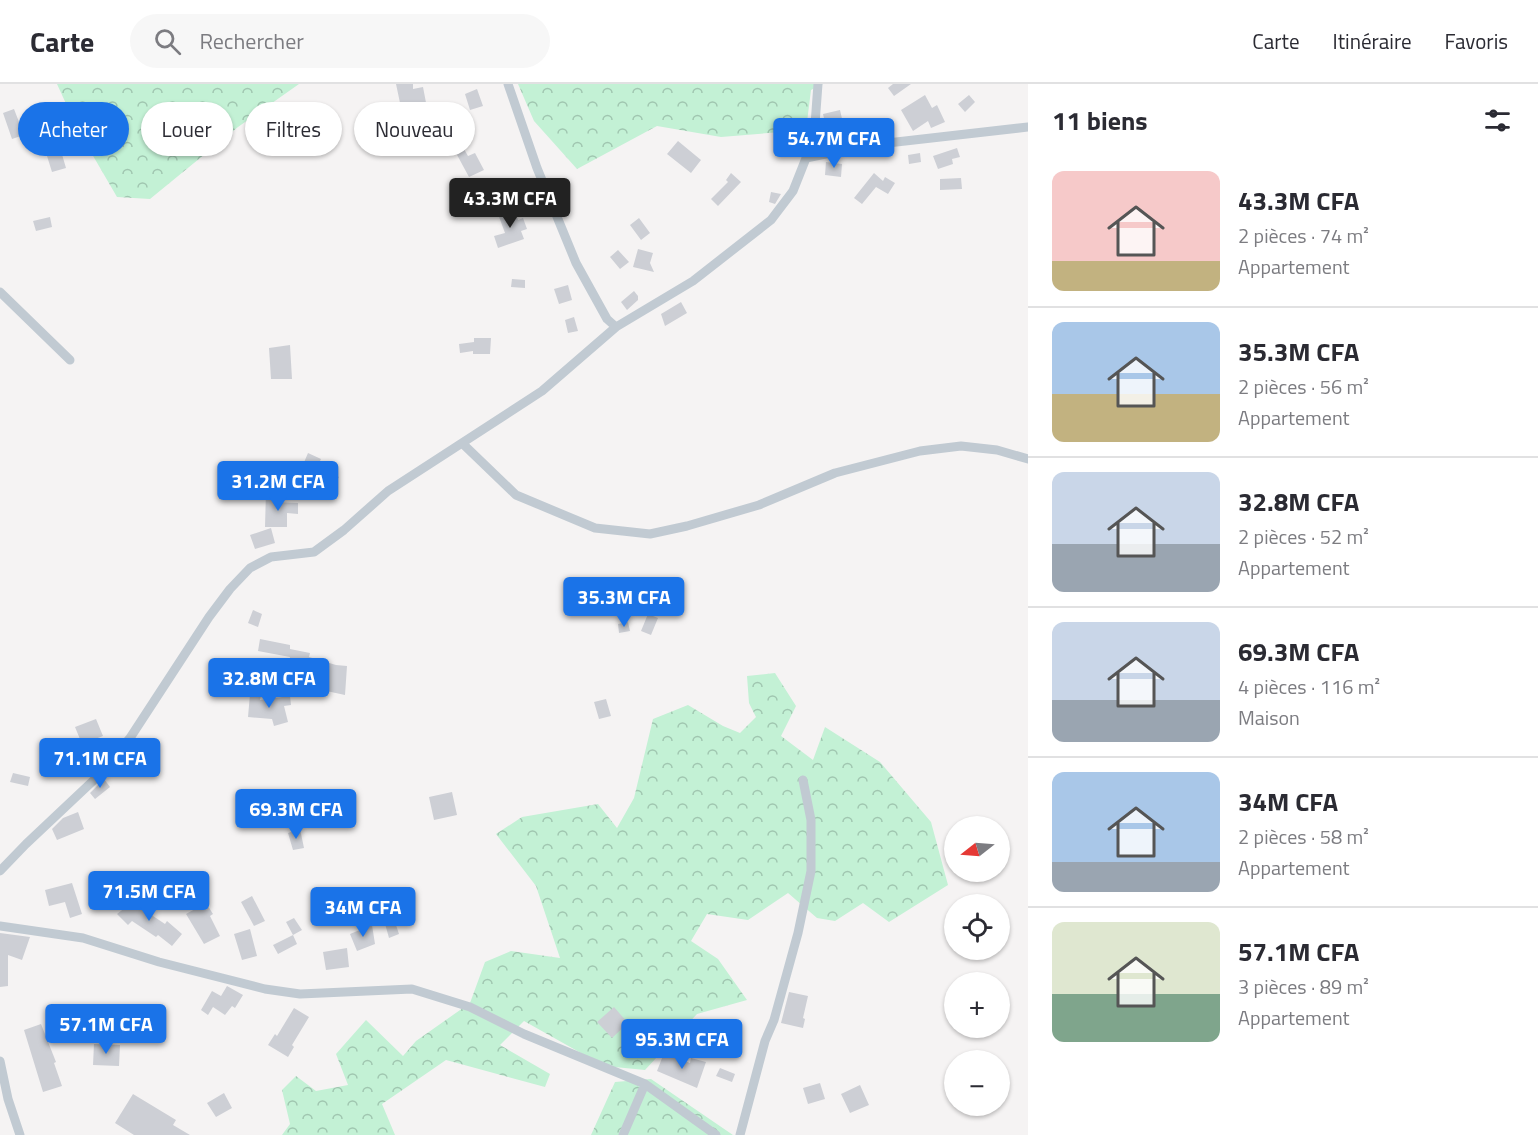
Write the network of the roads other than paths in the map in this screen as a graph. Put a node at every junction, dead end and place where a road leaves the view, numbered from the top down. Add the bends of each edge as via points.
1 (508, 84) edge
2 (818, 84) edge
3 (1028, 127) edge
4 (806, 158) junction
5 (0, 292) edge
6 (616, 327) junction
7 (70, 360) dead end
8 (463, 444) junction
9 (1028, 459) edge
10 (803, 780) dead end
11 (0, 871) edge
12 (0, 926) edge
13 (0, 1061) edge
14 (645, 1084) junction
15 (20, 1135) edge
16 (622, 1135) edge
17 (716, 1135) edge
18 (740, 1135) edge

1 - 6 street via 576,263 607,319
2 - 4 street via 814,138
3 - 4 street via 870,145
4 - 6 street via 793,191 771,220 693,281
5 - 7 street
6 - 8 street via 542,392
8 - 9 street via 516,495 595,528 650,534 759,505 835,473 920,451 961,446
8 - 11 street via 388,491 314,552 271,557 250,568 209,617 130,738 95,779
10 - 18 street via 811,820 811,871 798,933
12 - 14 street via 83,938 265,989 300,994 412,989 470,1007
13 - 15 street
14 - 16 street
14 - 17 street

